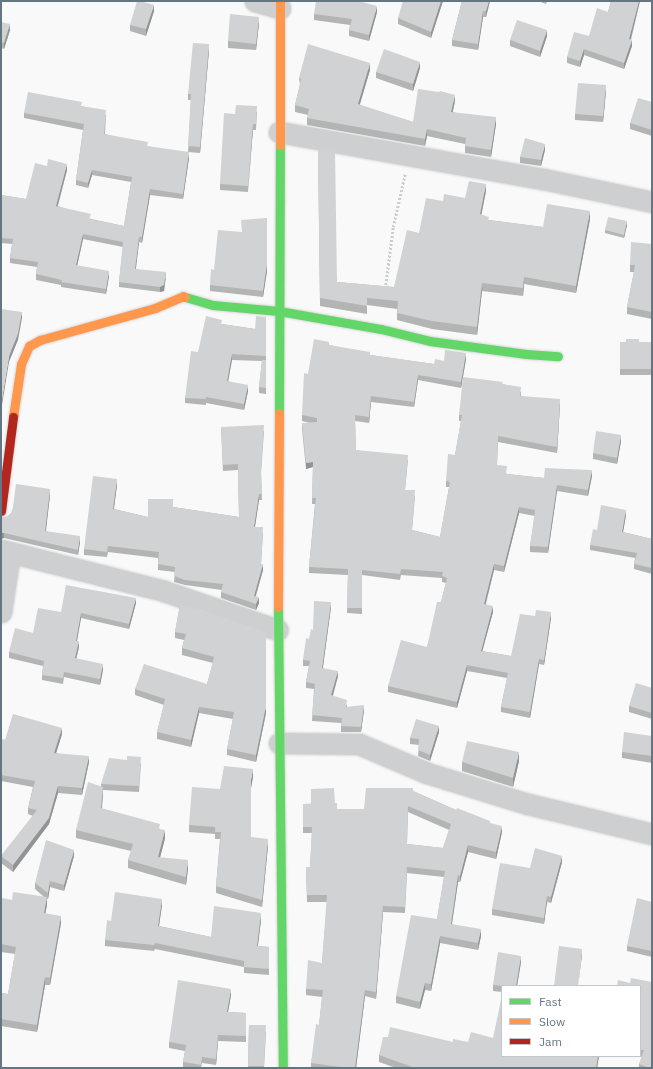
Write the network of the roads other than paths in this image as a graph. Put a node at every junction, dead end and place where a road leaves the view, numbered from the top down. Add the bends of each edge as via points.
1 (255, 1) edge
2 (280, 5) edge
3 (279, 132) junction
4 (652, 202) edge
5 (279, 311) junction
6 (558, 356) dead end
7 (1, 511) edge
8 (6, 551) edge
9 (1, 612) edge
10 (278, 630) junction
11 (279, 743) junction
12 (652, 834) edge
13 (284, 1068) edge

1 - 2 street
2 - 3 street
3 - 4 street via 543,179
3 - 5 street
5 - 6 street via 381,329 430,341
5 - 7 street via 213,305 183,296 155,308 40,340 29,346 21,364
5 - 10 street
8 - 9 street
8 - 10 street via 164,591
10 - 11 street
11 - 12 street via 359,744 427,772 521,802
11 - 13 street

